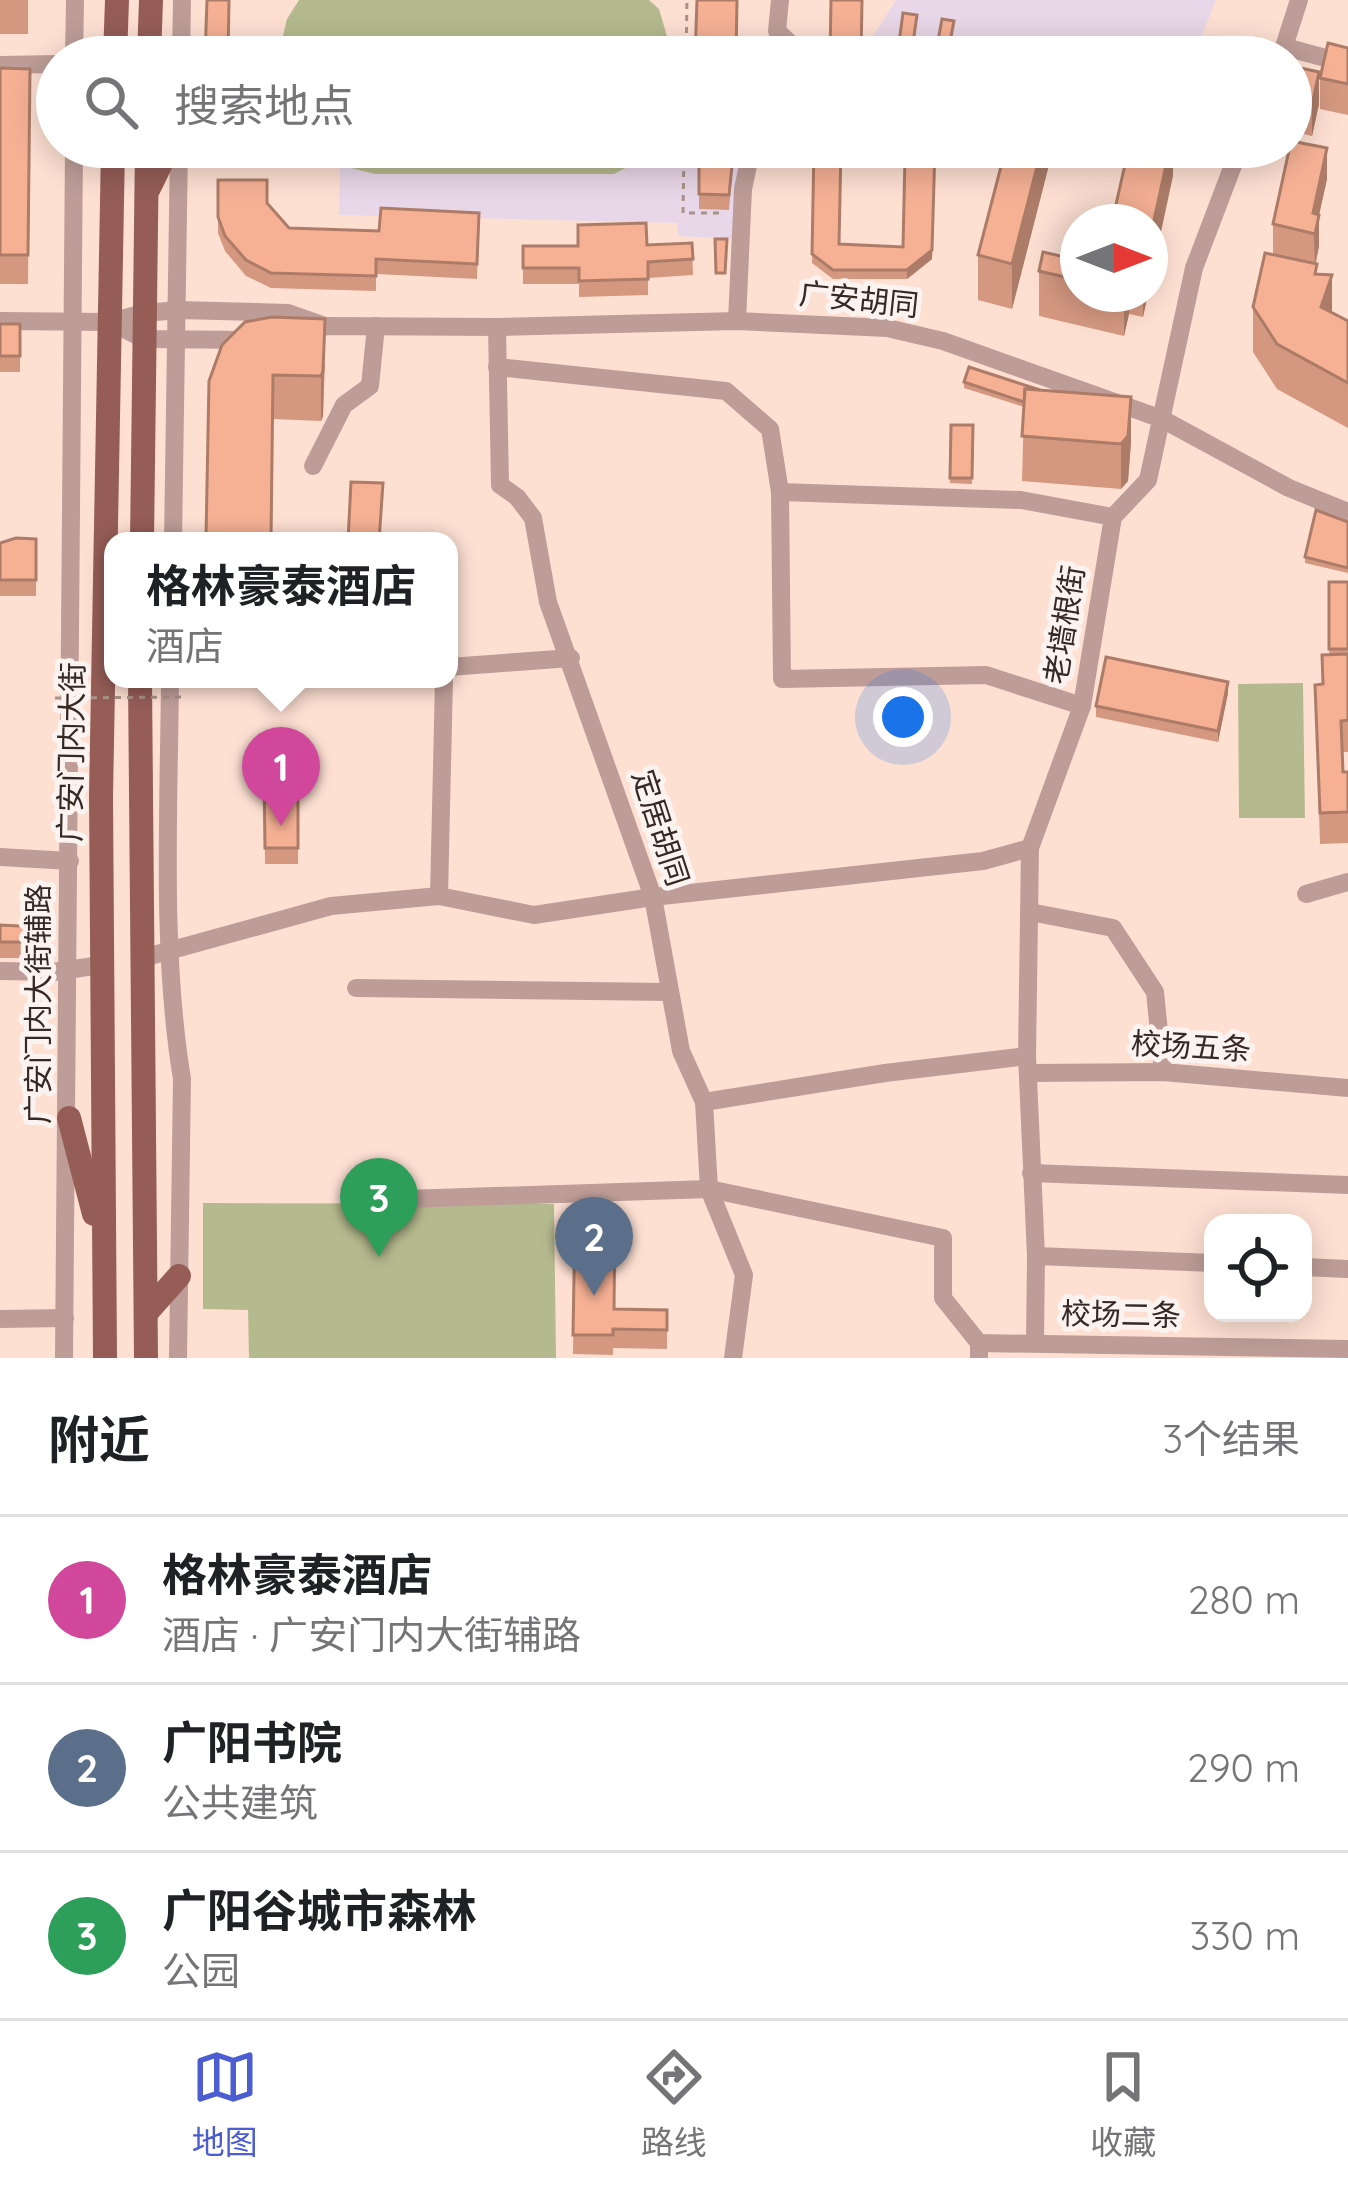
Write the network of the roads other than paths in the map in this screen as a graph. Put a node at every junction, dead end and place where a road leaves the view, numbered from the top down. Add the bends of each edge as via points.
1 (75, 0) edge
2 (117, 0) edge
3 (151, 0) edge
4 (182, 0) edge
5 (780, 0) edge
6 (1299, 0) edge
7 (74, 36) edge
8 (116, 36) edge
9 (150, 36) edge
10 (181, 36) edge
11 (782, 36) edge
12 (1288, 36) edge
13 (1312, 57) edge
14 (36, 64) edge
15 (1348, 64) edge
16 (0, 65) edge
17 (74, 168) edge
18 (113, 168) edge
19 (147, 168) edge
20 (159, 168) edge
21 (179, 168) edge
22 (749, 168) edge
23 (1232, 168) edge
24 (146, 195) junction
25 (178, 310) junction
26 (144, 313) junction
27 (0, 320) edge
28 (737, 320) junction
29 (72, 321) junction
30 (110, 322) junction
31 (327, 326) junction
32 (376, 326) junction
33 (497, 327) junction
34 (144, 339) junction
35 (263, 340) edge
36 (285, 340) edge
37 (177, 341) junction
38 (497, 368) junction
39 (1162, 419) junction
40 (313, 466) dead end
41 (780, 492) junction
42 (1348, 512) edge
43 (1113, 517) junction
44 (107, 532) edge
45 (142, 532) edge
46 (172, 532) edge
47 (571, 658) junction
48 (458, 667) edge
49 (105, 688) edge
50 (140, 688) edge
51 (170, 688) edge
52 (444, 688) edge
53 (1082, 706) junction
54 (1030, 848) junction
55 (0, 857) edge
56 (70, 861) junction
57 (1348, 882) edge
58 (1306, 894) dead end
59 (439, 896) junction
60 (653, 897) junction
61 (1030, 912) junction
62 (172, 951) junction
63 (143, 958) junction
64 (101, 965) junction
65 (68, 967) junction
66 (0, 970) edge
67 (356, 988) dead end
68 (669, 992) junction
69 (1028, 1064) junction
70 (1162, 1072) junction
71 (1348, 1088) edge
72 (704, 1102) junction
73 (69, 1118) junction
74 (1031, 1173) junction
75 (1348, 1185) edge
76 (709, 1189) junction
77 (376, 1200) dead end
78 (104, 1253) junction
79 (1036, 1256) junction
80 (1204, 1263) edge
81 (1312, 1267) edge
82 (1348, 1269) edge
83 (179, 1276) junction
84 (146, 1313) junction
85 (64, 1318) junction
86 (0, 1319) edge
87 (1035, 1343) junction
88 (1348, 1349) edge
89 (980, 1350) edge
90 (64, 1358) edge
91 (105, 1358) edge
92 (146, 1358) edge
93 (178, 1358) edge
94 (733, 1358) edge

1 - 7 street
2 - 8 main road
3 - 9 main road
4 - 10 street
5 - 11 street
6 - 12 street
13 - 15 street
14 - 16 street
17 - 29 street, 广安门内大街辅路
18 - 30 main road, 广安门内大街
19 - 24 main road
20 - 24 main road
21 - 25 street
22 - 28 street
23 - 39 street, 老墙根街 via 1194,268
24 - 26 main road
25 - 26 street, 广安胡同
25 - 31 street, 广安胡同 via 288,313
25 - 37 street
26 - 30 street, 广安胡同
26 - 34 main road
27 - 29 street
28 - 33 street, 广安胡同
28 - 39 street, 广安胡同 via 887,328 943,340
29 - 30 street
29 - 56 street, 广安门内大街辅路
30 - 34 street
30 - 44 main road, 广安门内大街
31 - 32 street, 广安胡同
31 - 36 street, 广安胡同
32 - 33 street, 广安胡同
32 - 40 street via 370,386 344,405
33 - 38 street, 定居胡同
34 - 37 street
34 - 45 main road
35 - 37 street
37 - 46 street
38 - 41 street via 726,392 770,429
38 - 47 street, 定居胡同 via 500,485 532,518 548,602
39 - 42 street, 广安胡同
39 - 43 street, 老墙根街 via 1148,480
41 - 43 street via 1021,500
41 - 53 street via 782,679 986,676
43 - 53 street, 老墙根街
47 - 48 street
47 - 60 street, 定居胡同
49 - 64 main road, 广安门内大街
50 - 63 main road
51 - 62 street
52 - 59 street
53 - 54 street, 老墙根街
54 - 60 street
54 - 61 street
55 - 56 street
56 - 65 street, 广安门内大街辅路
57 - 58 street
59 - 60 street via 534,915
59 - 62 street via 331,906
60 - 68 street, 定居胡同
61 - 69 street
61 - 70 street via 1113,928 1155,992
62 - 63 street
62 - 83 street via 182,1079
63 - 84 main road
64 - 65 street
64 - 78 main road, 广安门内大街
65 - 66 street
65 - 73 street, 广安门内大街辅路
67 - 68 street
68 - 72 street, 定居胡同 via 681,1051
69 - 70 street, 校场五条
69 - 72 street, 校场五条 via 885,1073
69 - 74 street
70 - 71 street, 校场五条
72 - 76 street, 定居胡同
73 - 78 main road
73 - 85 street, 广安门内大街辅路
74 - 75 street
74 - 79 street
76 - 77 street
76 - 89 street via 943,1238 943,1298
76 - 94 street, 定居胡同 via 744,1275
78 - 91 main road, 广安门内大街
79 - 80 street
79 - 87 street
81 - 82 street
83 - 84 main road
83 - 93 street
84 - 92 main road
85 - 86 street
85 - 90 street, 广安门内大街辅路
87 - 88 street, 校场二条
87 - 89 street, 校场二条

